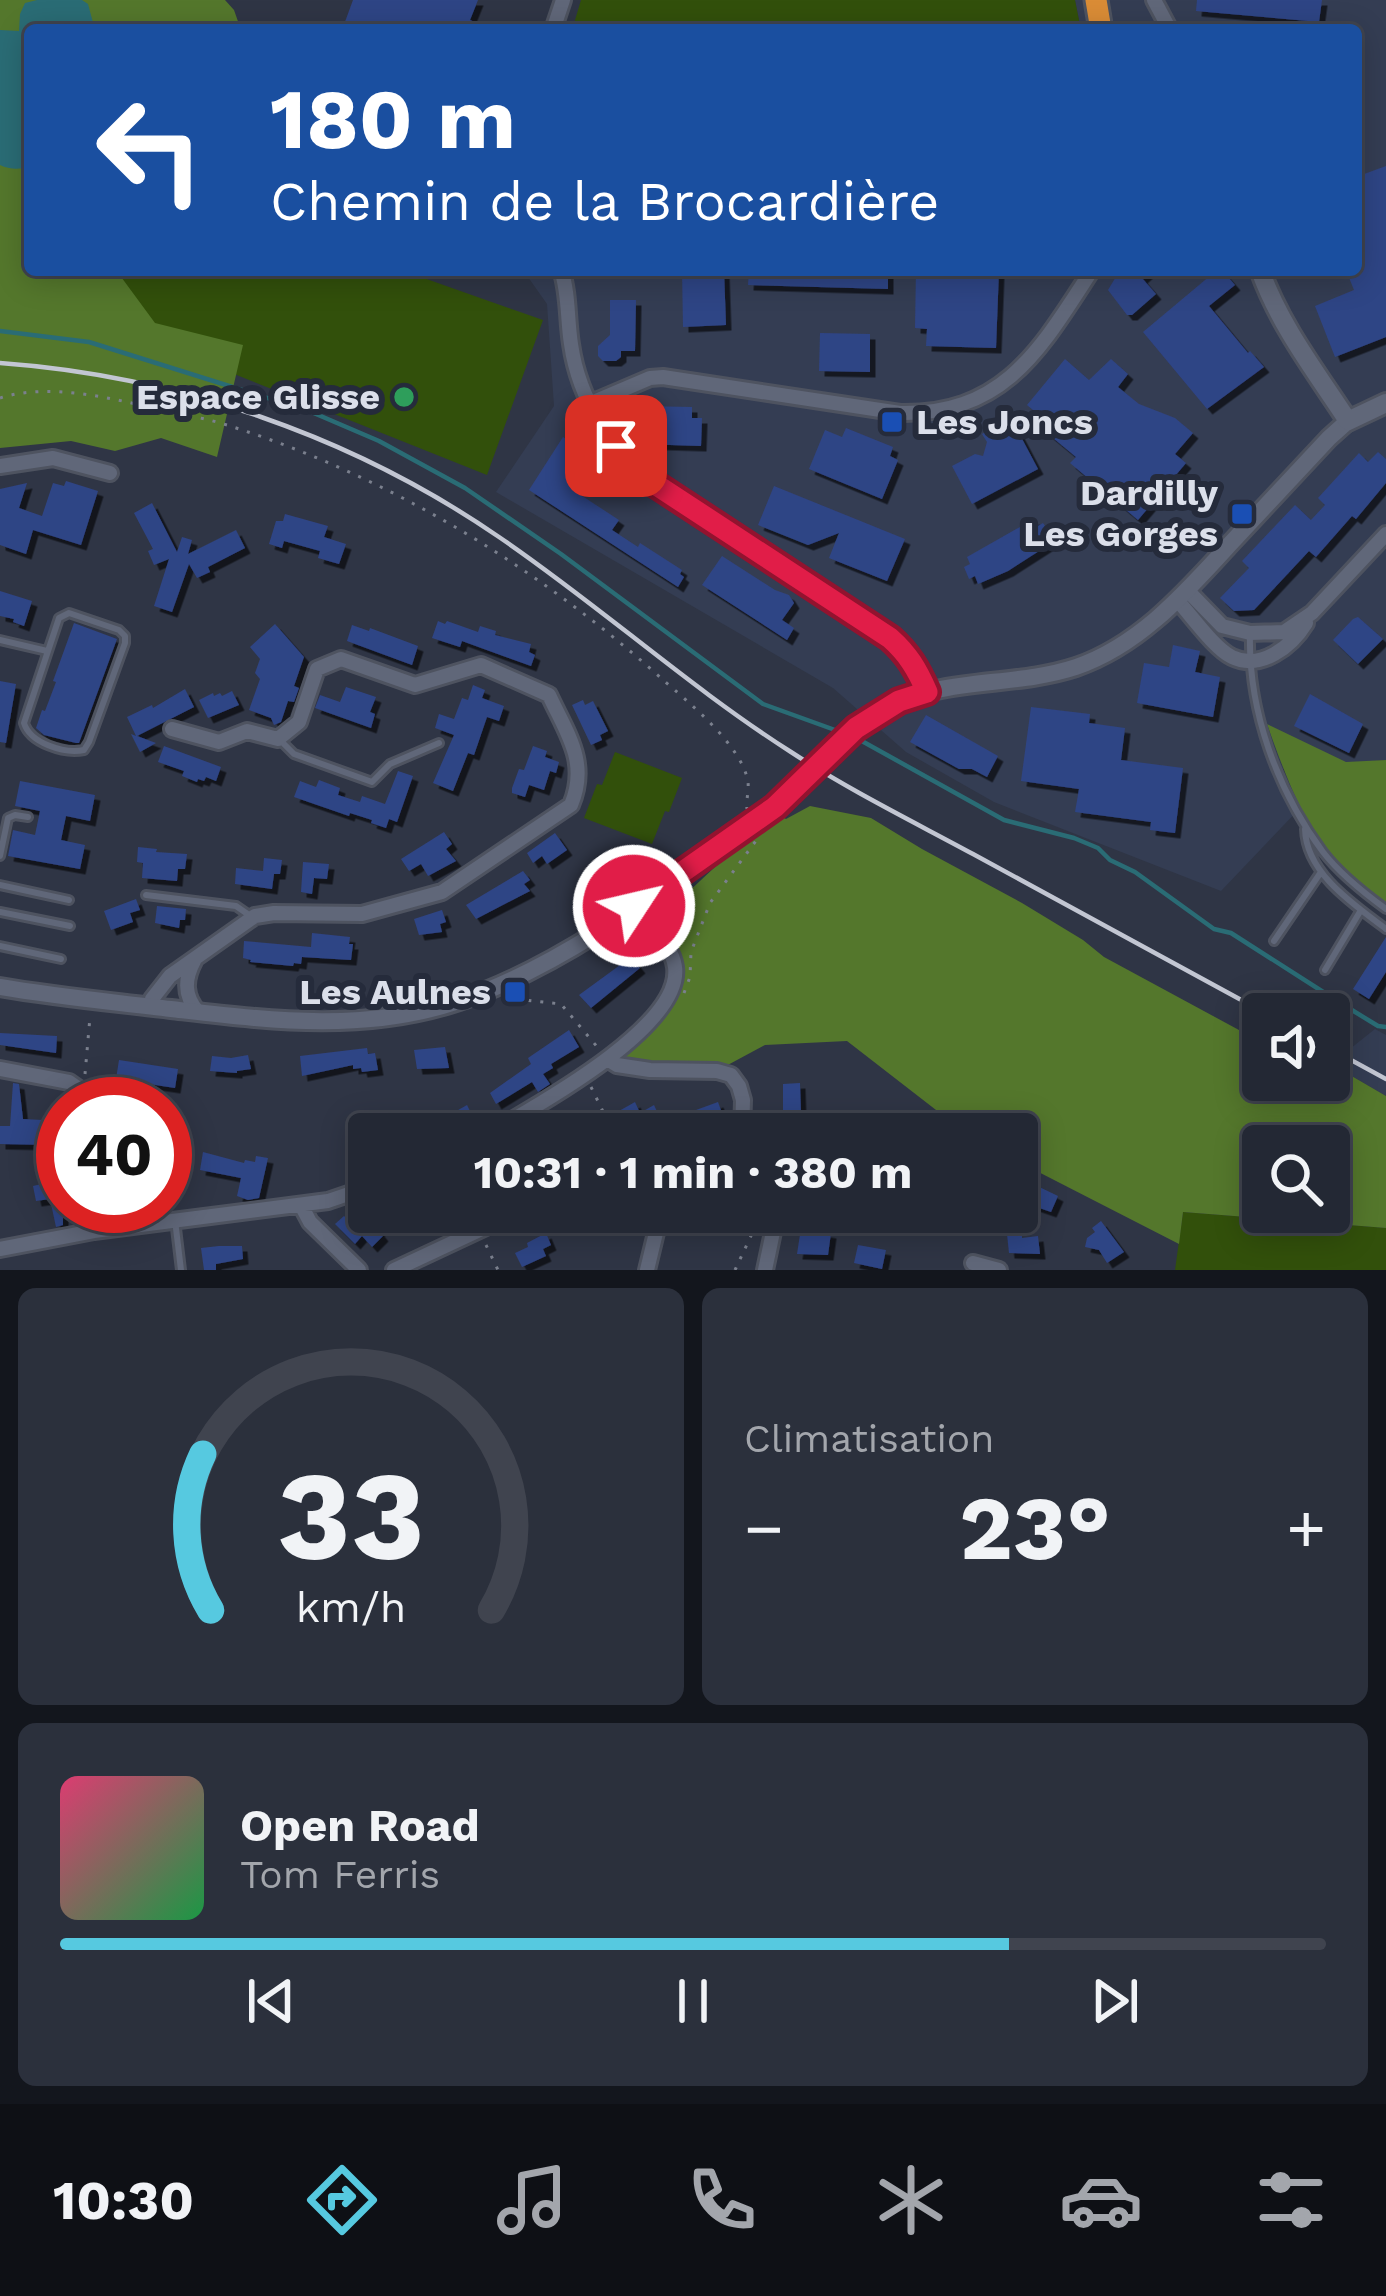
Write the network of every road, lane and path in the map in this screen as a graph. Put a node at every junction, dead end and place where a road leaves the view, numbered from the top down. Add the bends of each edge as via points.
1 (562, 276) edge
2 (1088, 276) edge
3 (1262, 276) edge
4 (0, 398) edge
5 (1386, 403) edge
6 (589, 404) junction
7 (1348, 421) junction
8 (0, 466) edge
9 (110, 472) dead end
10 (1386, 534) edge
11 (1182, 595) junction
12 (1312, 613) junction
13 (1250, 633) junction
14 (0, 640) edge
15 (47, 651) junction
16 (1249, 661) junction
17 (927, 692) junction
18 (172, 729) dead end
19 (278, 739) junction
20 (439, 743) dead end
21 (749, 816) dead end
22 (28, 817) dead end
23 (1305, 827) junction
24 (758, 828) dead end
25 (0, 856) edge
26 (1321, 872) junction
27 (0, 885) edge
28 (146, 895) dead end
29 (69, 900) dead end
30 (634, 906) junction
31 (1386, 909) edge
32 (1361, 910) junction
33 (0, 911) edge
34 (251, 918) junction
35 (70, 926) dead end
36 (1386, 929) edge
37 (1274, 941) dead end
38 (0, 946) edge
39 (61, 959) dead end
40 (194, 961) junction
41 (1325, 970) dead end
42 (518, 986) dead end
43 (0, 987) edge
44 (151, 1006) junction
45 (673, 1006) dead end
46 (90, 1010) dead end
47 (198, 1012) junction
48 (606, 1056) junction
49 (0, 1069) edge
50 (42, 1077) edge
51 (85, 1077) edge
52 (590, 1085) dead end
53 (520, 1113) edge
54 (604, 1113) edge
55 (743, 1113) edge
56 (348, 1194) edge
57 (302, 1205) junction
58 (192, 1218) edge
59 (79, 1233) edge
60 (177, 1233) edge
61 (476, 1233) edge
62 (481, 1233) edge
63 (656, 1233) edge
64 (753, 1233) edge
65 (773, 1233) edge
66 (970, 1244) dead end
67 (0, 1249) edge
68 (972, 1266) edge
69 (181, 1270) edge
70 (359, 1270) edge
71 (394, 1270) edge
72 (498, 1270) edge
73 (647, 1270) edge
74 (735, 1270) edge
75 (765, 1270) edge
76 (999, 1270) edge

1 - 6 street via 572,356
2 - 6 street via 1032,359 961,406 900,413 663,377
3 - 7 main road
4 - 21 path via 49,392 228,425 416,504 614,638 712,723 748,782
5 - 7 main road
6 - 17 street via 643,475 890,638 907,652
7 - 11 street
8 - 9 street via 53,458
10 - 12 street
11 - 13 street via 1214,621
11 - 16 street via 1223,650
11 - 17 street via 1126,643 1082,665
12 - 13 street via 1284,632
12 - 16 street via 1280,652
13 - 16 lane
14 - 15 lane
15 - 15 lane via 24,723 39,742 75,753 84,750 125,636 69,613
16 - 23 lane via 1267,745
17 - 30 street via 856,728 775,807
18 - 19 street via 219,742 247,731
19 - 20 lane via 294,754 371,782 390,764
19 - 34 street via 299,722 317,669 341,659 415,685 481,665 549,695 579,761 579,786 571,805 442,892 362,914
22 - 25 lane via 8,818
23 - 26 lane
23 - 31 lane via 1325,856
24 - 45 path via 710,904 686,990
26 - 32 lane
26 - 37 lane
27 - 29 lane
28 - 34 lane via 236,906
30 - 47 street via 517,977 401,1016 292,1022
30 - 48 street via 672,956 675,980 652,1017
32 - 36 lane
32 - 41 lane
33 - 35 lane
34 - 40 street
38 - 39 lane
40 - 44 street via 170,976
40 - 47 street via 186,990
42 - 48 path via 524,1000 561,1004
43 - 44 street
44 - 47 street
46 - 51 path
48 - 53 street
48 - 55 street via 617,1065 731,1075
49 - 50 street
52 - 54 path
56 - 57 street
57 - 58 street
57 - 70 street
59 - 67 street
60 - 69 lane
61 - 71 street
62 - 72 path
63 - 73 street
64 - 74 path
65 - 75 street
66 - 68 street
68 - 76 street

